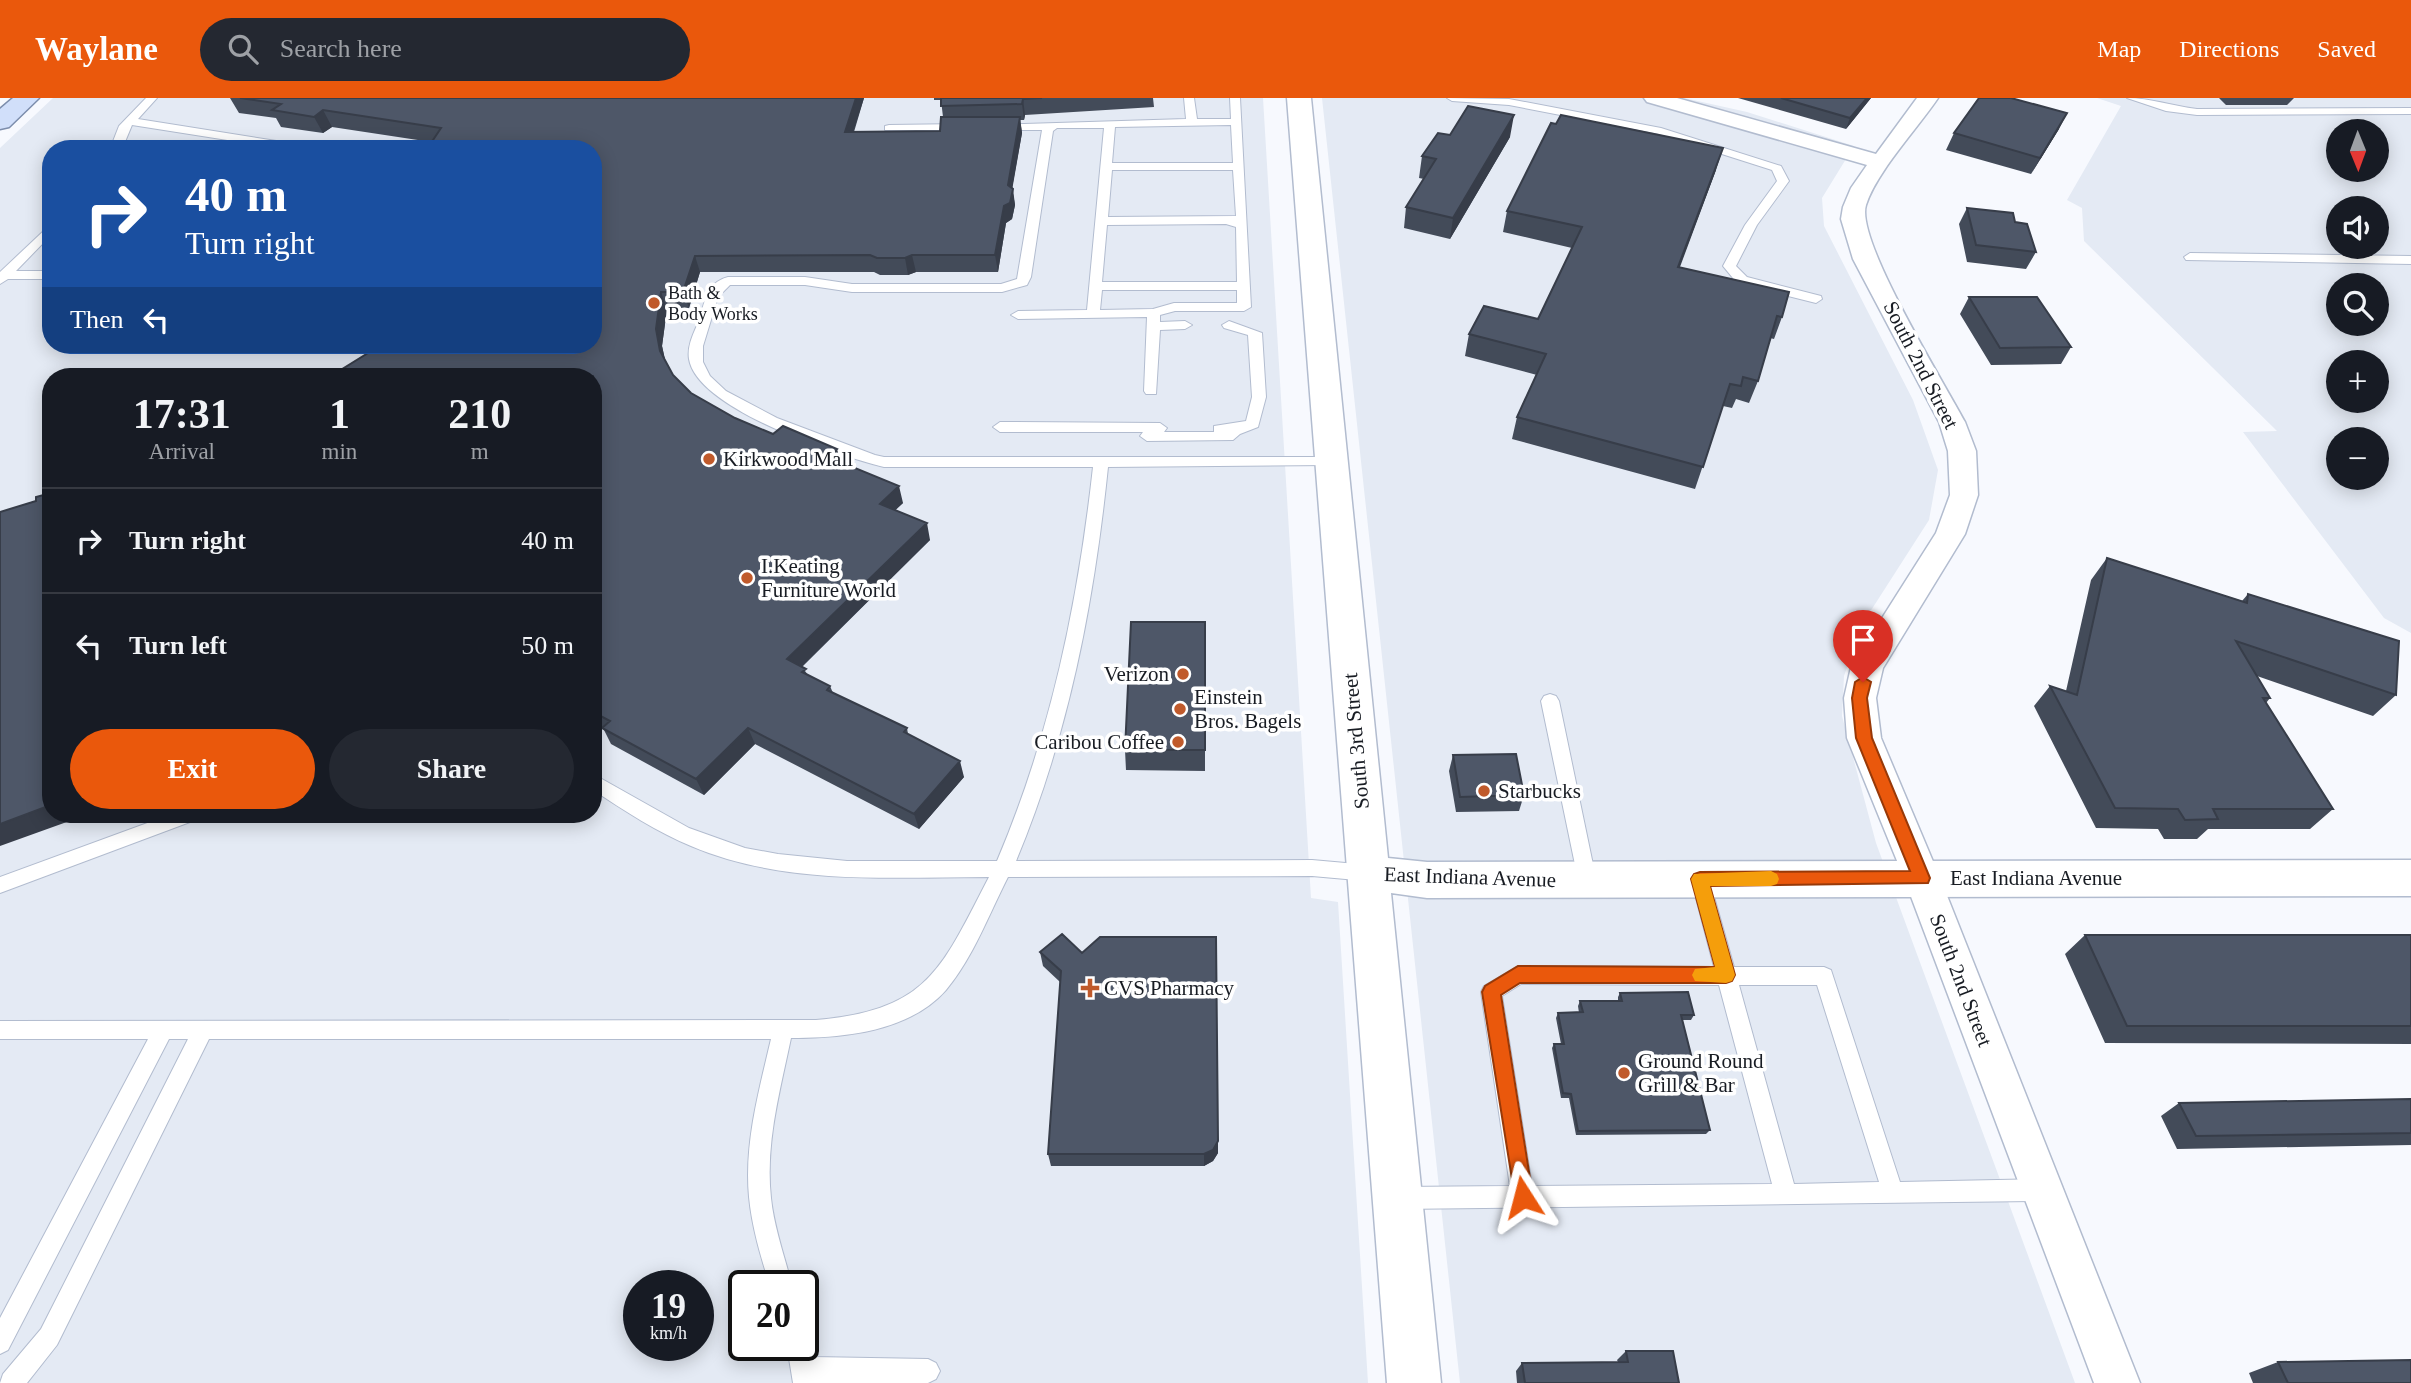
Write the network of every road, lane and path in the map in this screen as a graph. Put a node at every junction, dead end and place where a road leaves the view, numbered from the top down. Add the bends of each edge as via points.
1 (27, 98) edge
2 (152, 98) edge
3 (1189, 98) edge
4 (1235, 98) edge
5 (1298, 98) edge
6 (1452, 98) edge
7 (1654, 98) edge
8 (1928, 98) edge
9 (2132, 98) edge
10 (2345, 98) edge
11 (2359, 111) junction
12 (2411, 111) edge
13 (129, 121) junction
14 (0, 122) edge
15 (1192, 122) junction
16 (1236, 122) junction
17 (1110, 123) junction
18 (970, 127) edge
19 (983, 127) edge
20 (1050, 127) junction
21 (889, 128) dead end
22 (117, 140) edge
23 (250, 140) edge
24 (1880, 162) junction
25 (1239, 166) junction
26 (1104, 167) junction
27 (1101, 220) junction
28 (1242, 220) junction
29 (42, 238) edge
30 (2190, 257) dead end
31 (2411, 260) edge
32 (42, 275) edge
33 (2, 277) edge
34 (1096, 286) junction
35 (1244, 286) junction
36 (1816, 299) dead end
37 (1018, 315) dead end
38 (1093, 315) junction
39 (1154, 319) junction
40 (1185, 325) dead end
41 (1229, 325) dead end
42 (1151, 391) dead end
43 (1000, 427) dead end
44 (1120, 428) junction
45 (1160, 428) dead end
46 (1219, 429) dead end
47 (1240, 429) junction
48 (1331, 460) junction
49 (1101, 463) junction
50 (1550, 701) dead end
51 (602, 787) edge
52 (168, 823) edge
53 (1003, 869) junction
54 (1368, 873) junction
55 (1922, 878) junction
56 (2411, 878) edge
57 (1587, 879) junction
58 (1700, 879) junction
59 (0, 885) edge
60 (1726, 975) junction
61 (164, 1029) junction
62 (204, 1029) junction
63 (783, 1029) junction
64 (0, 1030) edge
65 (2043, 1190) junction
66 (1893, 1193) junction
67 (1786, 1195) junction
68 (1523, 1197) junction
69 (1397, 1198) junction
70 (777, 1270) edge
71 (0, 1342) edge
72 (803, 1366) edge
73 (928, 1371) dead end
74 (12, 1383) edge
75 (1414, 1383) edge
76 (2117, 1383) edge

1 - 14 main road
2 - 13 lane
3 - 15 lane
4 - 16 lane
5 - 48 street, South 3rd Street
6 - 36 lane via 1509,102 1661,131 1777,168 1783,181 1729,266 1742,280
7 - 24 street
8 - 24 street, South 2nd Street
9 - 11 lane via 2197,112
10 - 11 lane
11 - 12 lane
13 - 22 lane
13 - 23 lane
15 - 16 lane
15 - 17 lane
16 - 25 lane
17 - 20 lane via 1066,122
17 - 26 lane
18 - 21 lane
19 - 20 lane
20 - 49 lane via 1022,282 1002,288 852,288 805,281 728,281 715,290 696,348 696,362 710,387 733,403 870,459
24 - 55 street, South 2nd Street via 1857,197 1855,231 1865,259 1947,410 1965,474 1956,521 1867,667 1860,698 1864,738
25 - 26 lane
25 - 28 lane
26 - 27 lane
27 - 28 lane
27 - 34 lane
28 - 35 lane
29 - 33 lane
30 - 31 lane
32 - 33 lane
34 - 35 lane
34 - 38 lane
35 - 39 lane via 1244,307 1174,307
37 - 38 lane
38 - 39 lane
39 - 40 lane
39 - 42 lane
41 - 47 lane via 1255,333 1259,397 1253,424
43 - 44 lane
44 - 45 lane
44 - 47 lane via 1149,437 1228,437
46 - 47 lane
48 - 49 lane
48 - 54 street, South 3rd Street
49 - 53 lane via 1062,704 1045,767
50 - 57 lane
51 - 53 lane via 691,838 743,855 867,869
52 - 59 lane
53 - 54 lane via 1312,868
53 - 63 lane via 947,972 922,997 891,1015 864,1022
54 - 57 street, East Indiana Avenue via 1427,880
54 - 69 street, South 3rd Street
55 - 56 street, East Indiana Avenue
55 - 58 street, East Indiana Avenue
55 - 65 street, South 2nd Street
57 - 58 street, East Indiana Avenue
58 - 60 lane
60 - 66 lane via 1824,976
60 - 67 lane
60 - 68 lane via 1518,975 1491,992
61 - 62 lane
61 - 64 lane
61 - 71 lane
62 - 63 lane
62 - 74 lane via 49,1337
63 - 70 lane via 759,1159 763,1218
65 - 66 lane
65 - 76 street, South 2nd Street
66 - 67 lane
67 - 68 lane
68 - 69 lane
69 - 75 street, South 3rd Street
72 - 73 lane

